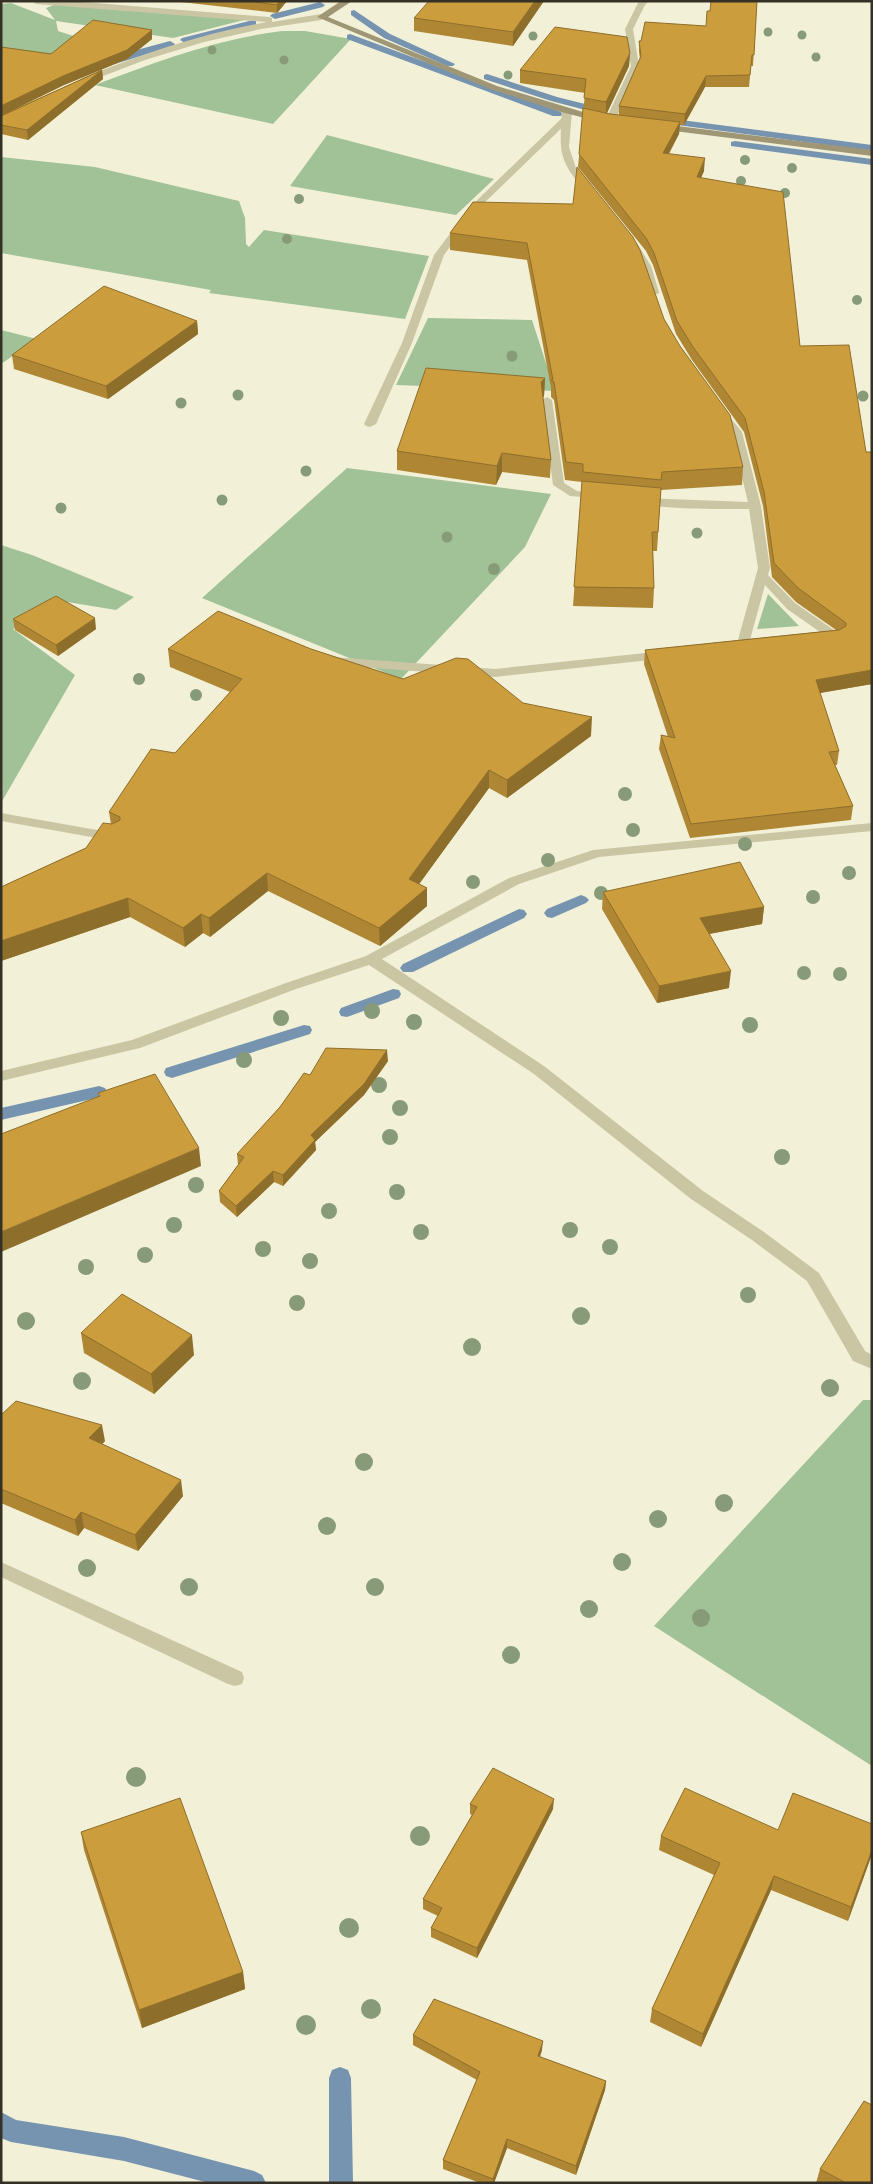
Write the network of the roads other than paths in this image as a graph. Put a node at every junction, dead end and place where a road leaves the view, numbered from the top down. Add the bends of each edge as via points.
1 (36, 1) edge
2 (348, 1) edge
3 (645, 1) edge
4 (321, 17) junction
5 (285, 21) junction
6 (75, 85) edge
7 (567, 115) junction
8 (648, 125) edge
9 (872, 153) edge
10 (598, 203) edge
11 (628, 239) edge
12 (658, 303) edge
13 (548, 400) dead end
14 (713, 401) edge
15 (370, 424) dead end
16 (611, 498) edge
17 (629, 500) edge
18 (755, 506) junction
19 (762, 575) junction
20 (818, 640) edge
21 (742, 647) edge
22 (673, 654) edge
23 (325, 660) edge
24 (1, 816) edge
25 (872, 827) edge
26 (114, 836) edge
27 (371, 959) junction
28 (1, 1076) edge
29 (872, 1363) edge
30 (1, 1569) edge
31 (235, 1678) dead end

1 - 5 street
2 - 4 street
3 - 7 street via 629,29 635,66 615,121
4 - 5 street
4 - 7 street
5 - 6 street via 167,50
7 - 10 street via 564,147 571,168
7 - 15 street via 473,209 439,255 407,343
8 - 9 street
11 - 12 street via 646,266
13 - 16 street via 559,485 574,494
14 - 18 street via 736,432
17 - 18 street
18 - 19 street via 764,568
19 - 20 street via 792,606 837,638
19 - 21 street
22 - 23 street via 495,673
24 - 26 street
25 - 27 street via 598,853 514,881
27 - 28 street via 135,1044
27 - 29 street via 539,1070 697,1195 813,1276 859,1356
30 - 31 street

